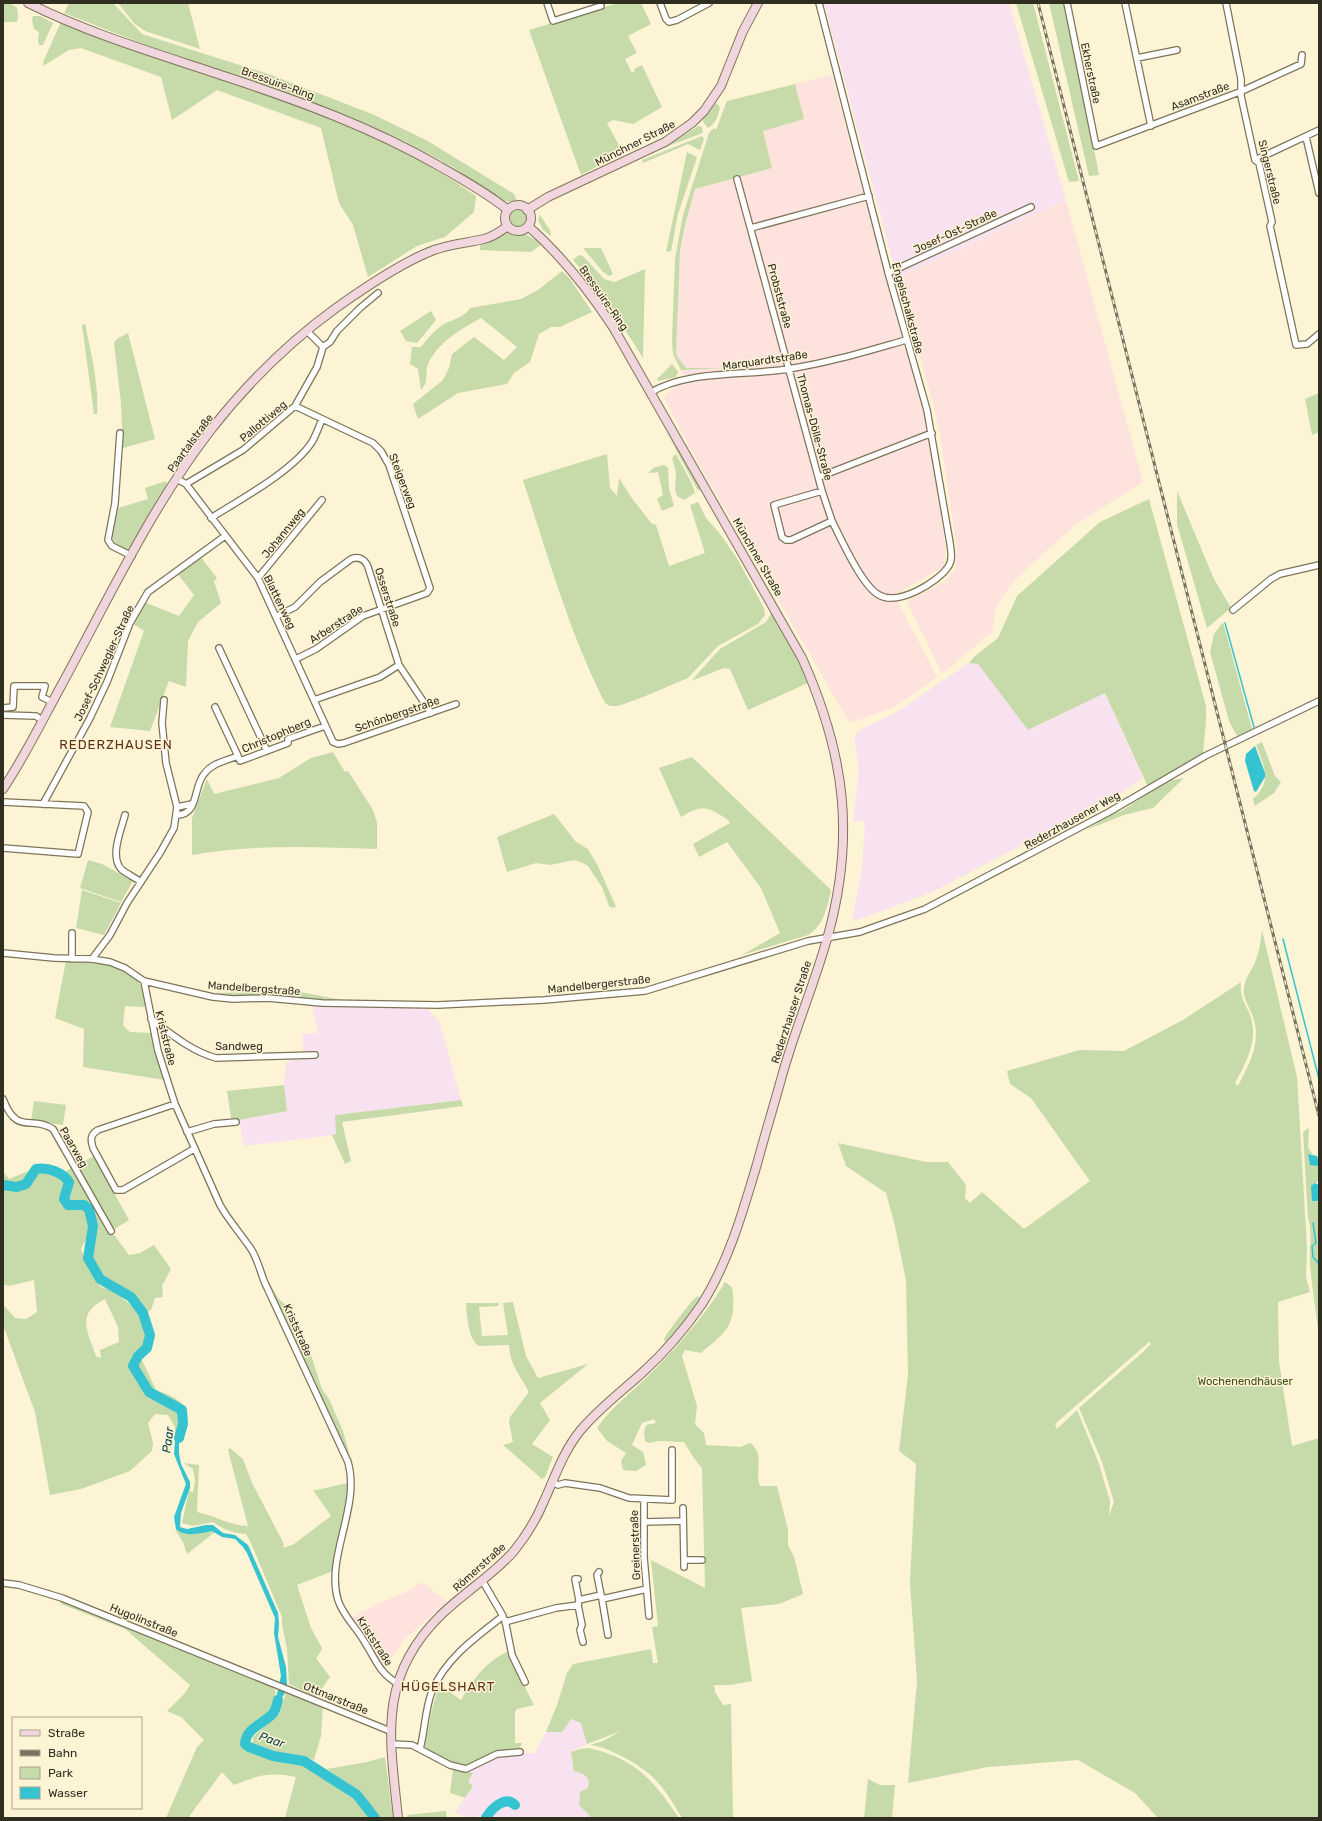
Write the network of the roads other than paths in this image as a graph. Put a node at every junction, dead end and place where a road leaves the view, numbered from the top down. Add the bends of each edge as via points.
1 (28, 3) edge
2 (547, 3) edge
3 (660, 3) edge
4 (709, 3) edge
5 (758, 3) edge
6 (819, 3) edge
7 (1067, 3) edge
8 (1125, 3) edge
9 (1226, 3) edge
10 (601, 6) dead end
11 (1177, 50) dead end
12 (1302, 55) dead end
13 (1137, 58) junction
14 (1242, 91) junction
15 (1151, 126) junction
16 (1319, 130) edge
17 (1306, 136) junction
18 (1096, 146) joint
19 (1255, 160) junction
20 (737, 179) dead end
21 (1319, 193) edge
22 (869, 196) junction
23 (1031, 207) dead end
24 (508, 210) junction
25 (528, 210) junction
26 (508, 226) junction
27 (528, 226) junction
28 (751, 228) junction
29 (888, 273) junction
30 (378, 293) dead end
31 (307, 331) junction
32 (1319, 334) edge
33 (906, 340) junction
34 (323, 347) junction
35 (789, 369) junction
36 (650, 393) junction
37 (295, 406) junction
38 (322, 419) junction
39 (120, 433) dead end
40 (932, 433) junction
41 (819, 477) junction
42 (177, 479) junction
43 (186, 484) junction
44 (822, 491) junction
45 (322, 500) dead end
46 (211, 518) junction
47 (832, 521) junction
48 (225, 536) junction
49 (132, 556) junction
50 (1319, 565) edge
51 (258, 578) junction
52 (430, 588) joint
53 (904, 597) joint
54 (381, 609) junction
55 (1233, 610) dead end
56 (277, 616) junction
57 (219, 648) dead end
58 (296, 659) junction
59 (399, 665) junction
60 (164, 700) dead end
61 (314, 700) junction
62 (1319, 701) edge
63 (52, 702) junction
64 (456, 704) dead end
65 (215, 707) dead end
66 (3, 708) edge
67 (431, 713) junction
68 (3, 715) edge
69 (42, 721) junction
70 (325, 726) junction
71 (832, 739) joint
72 (344, 744) joint
73 (267, 751) junction
74 (238, 756) junction
75 (3, 789) edge
76 (3, 802) edge
77 (42, 804) junction
78 (192, 804) junction
79 (177, 807) junction
80 (124, 815) dead end
81 (177, 815) junction
82 (3, 848) edge
83 (140, 882) junction
84 (72, 933) dead end
85 (828, 937) junction
86 (3, 953) edge
87 (92, 958) junction
88 (72, 959) junction
89 (144, 981) junction
90 (438, 1005) joint
91 (151, 1019) junction
92 (316, 1055) dead end
93 (3, 1099) edge
94 (175, 1104) junction
95 (236, 1122) dead end
96 (187, 1132) junction
97 (194, 1149) junction
98 (111, 1231) dead end
99 (713, 1284) joint
100 (672, 1450) dead end
101 (552, 1482) junction
102 (644, 1500) junction
103 (682, 1508) dead end
104 (683, 1521) junction
105 (644, 1522) junction
106 (684, 1560) junction
107 (702, 1560) dead end
108 (684, 1567) dead end
109 (600, 1572) dead end
110 (574, 1579) dead end
111 (482, 1580) junction
112 (3, 1583) edge
113 (647, 1589) junction
114 (602, 1597) junction
115 (578, 1603) junction
116 (649, 1616) dead end
117 (504, 1619) junction
118 (608, 1635) dead end
119 (583, 1642) dead end
120 (525, 1682) dead end
121 (397, 1683) junction
122 (275, 1684) joint
123 (390, 1731) junction
124 (391, 1744) junction
125 (420, 1749) junction
126 (520, 1752) dead end
127 (398, 1818) edge

1 - 24 main road, Bressuire-Ring via 81,26 330,113 419,155 486,194
2 - 10 street via 553,21
3 - 4 street via 666,21 677,20
5 - 25 main road, Münchner Straße via 743,31 721,86 704,111 692,123 665,142 548,197
6 - 22 street, Engelschalkstraße
7 - 18 street, Ekherstraße
8 - 13 street
9 - 14 street, Singerstraße
11 - 13 street
12 - 14 street, Asamstraße via 1301,64
13 - 15 street
14 - 15 street, Asamstraße
14 - 19 street, Singerstraße
15 - 18 street, Asamstraße
16 - 17 street
17 - 19 street
17 - 21 street
19 - 32 street, Singerstraße via 1259,163 1296,345 1307,344
20 - 28 street, Probststraße
22 - 28 street
22 - 29 street, Engelschalkstraße
23 - 29 street, Josef-Ost-Straße
24 - 25 main road via 517,205
24 - 26 main road via 505,218
25 - 27 main road
26 - 27 main road via 519,230
26 - 31 main road, Paartalstraße via 484,239 449,245 420,257 365,288
27 - 36 main road, Bressuire-Ring via 572,270 596,302
28 - 35 street, Probststraße
29 - 33 street, Engelschalkstraße
30 - 34 street, Pallottiweg
31 - 34 street
31 - 42 main road, Paartalstraße via 254,380 210,431
33 - 35 street, Marquardtstraße
33 - 40 street, Engelschalkstraße
34 - 37 street, Pallottiweg via 317,367
35 - 36 street, Marquardtstraße via 684,378
35 - 41 street, Thomas-Dölle-Straße
36 - 71 main road, Münchner Straße via 789,634 817,691
37 - 38 street, Steigerweg
37 - 43 street, Pallottiweg via 243,450
38 - 46 street via 312,442 296,459
38 - 52 street, Steigerweg via 368,440 381,451 389,465
39 - 49 street via 115,503 108,540 112,546
40 - 41 street
40 - 53 street, Engelschalkstraße via 949,529 951,559 949,566 938,578
41 - 44 street, Thomas-Dölle-Straße
42 - 43 street, Blattenweg
42 - 49 main road, Paartalstraße
43 - 46 street, Blattenweg
44 - 47 street, Thomas-Dölle-Straße
44 - 47 street, Thomas-Dölle-Straße via 774,505 782,537 791,540
45 - 51 street, Johannweg
46 - 48 street, Blattenweg
47 - 53 street, Thomas-Dölle-Straße via 871,588 885,598
48 - 51 street, Blattenweg
48 - 77 street, Josef-Schwegler-Straße via 148,592 130,623 96,706
49 - 63 main road, Paartalstraße
50 - 55 street via 1280,574 1270,579
51 - 56 street, Blattenweg
52 - 54 street, Arberstraße via 426,593
54 - 56 street, Osserstraße via 367,563 356,558 320,582 295,607
54 - 58 street, Arberstraße via 363,616 316,649
54 - 59 street, Osserstraße
56 - 58 street, Blattenweg
57 - 73 street
58 - 61 street, Blattenweg
59 - 61 street via 380,677
59 - 67 street, Osserstraße
60 - 79 street via 162,723 166,763
61 - 70 street, Blattenweg
62 - 85 street, Rederzhausener Weg via 1205,756 1109,812 925,909 860,932
63 - 66 street via 42,697 45,686 14,686 13,708
63 - 69 main road, Paartalstraße
64 - 67 street, Schönbergstraße
65 - 74 street
67 - 72 street, Schönbergstraße
68 - 69 street via 36,716
69 - 75 main road, Paartalstraße
70 - 72 street, Blattenweg via 333,742
70 - 73 street, Christophberg via 288,739 288,743
71 - 85 main road, Rederzhauser Straße via 840,774 844,833 839,883
73 - 74 street, Christophberg via 240,761
74 - 78 street, Christophberg via 208,770
76 - 77 street
77 - 82 street via 87,808 78,854
78 - 79 street
78 - 81 street, Christophberg via 188,814
79 - 81 street
80 - 83 street via 115,855 122,869
81 - 83 street via 172,832
83 - 87 street via 110,935
84 - 88 street
85 - 90 street, Mandelbergerstraße via 645,991 544,1000
85 - 99 main road, Rederzhauser Straße via 789,1049 746,1200 731,1244
86 - 88 street, Mandelbergstraße
87 - 88 street, Mandelbergstraße
87 - 89 street, Mandelbergstraße via 125,968
89 - 90 street, Mandelbergstraße via 213,998
89 - 91 street, Kriststraße
91 - 92 street, Sandweg via 186,1045 216,1058
91 - 94 street, Kriststraße
93 - 98 street, Paarweg via 7,1110 15,1118 53,1129
94 - 96 street, Kriststraße
94 - 97 street via 98,1130 91,1136 93,1148 116,1190 123,1190
95 - 96 street via 214,1124
96 - 97 street, Kriststraße
97 - 121 street, Kriststraße via 228,1220 257,1260 264,1281 348,1462 350,1487 335,1570 336,1591 344,1614 364,1640 377,1666
99 - 101 main road, Römerstraße via 689,1321 663,1353 578,1433 566,1450
100 - 102 street, Greinerstraße via 672,1500
101 - 102 street, Greinerstraße via 558,1485 565,1483 600,1488 629,1498
101 - 111 main road, Römerstraße via 541,1509 514,1550
102 - 105 street, Greinerstraße
103 - 104 street
104 - 105 street
104 - 106 street
105 - 113 street, Greinerstraße
106 - 107 street
106 - 108 street
109 - 114 street via 597,1575
110 - 115 street
111 - 117 street
111 - 121 main road, Römerstraße via 439,1617 419,1640
112 - 122 street, Hugolinstraße via 19,1585 62,1598
113 - 114 street, Greinerstraße
113 - 116 street, Greinerstraße
114 - 115 street, Greinerstraße
114 - 118 street
115 - 117 street, Greinerstraße
115 - 119 street
117 - 120 street via 512,1655
117 - 125 street via 466,1645 444,1671 432,1691
121 - 123 main road, Römerstraße
122 - 123 street, Ottmarstraße
123 - 124 main road, Römerstraße
124 - 125 street via 412,1745
124 - 127 main road, Römerstraße
125 - 126 street via 450,1765 466,1769 497,1754

